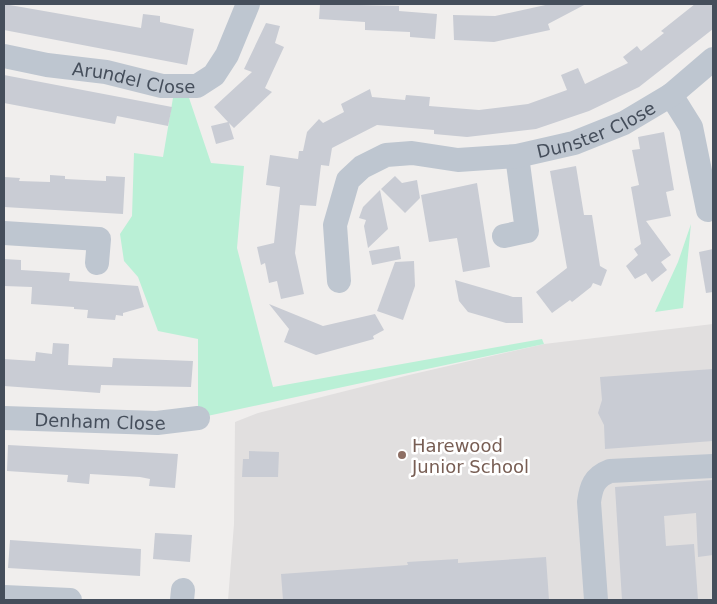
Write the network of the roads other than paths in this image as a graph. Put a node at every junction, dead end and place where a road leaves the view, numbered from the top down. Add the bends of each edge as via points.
1 (248, 4) edge
2 (4, 56) edge
3 (713, 59) edge
4 (671, 95) junction
5 (517, 156) junction
6 (703, 211) edge
7 (4, 233) edge
8 (504, 236) dead end
9 (96, 263) dead end
10 (339, 281) dead end
11 (4, 418) edge
12 (198, 418) dead end
13 (713, 466) edge
14 (4, 597) edge
15 (70, 600) edge
16 (596, 600) edge

1 - 2 street, Arundel Close via 227,55 214,75 197,86 162,86 106,72
3 - 4 street, Dunster Close
4 - 5 street, Dunster Close via 624,123 574,143
4 - 6 street, Dunster Close via 692,127
5 - 8 street, Dunster Close via 527,231
5 - 10 street, Dunster Close via 458,160 412,153 386,155 362,167 348,180 336,225
7 - 9 street via 99,239
11 - 12 street, Denham Close via 157,423
13 - 16 street via 610,471 596,479 589,502
14 - 15 street

